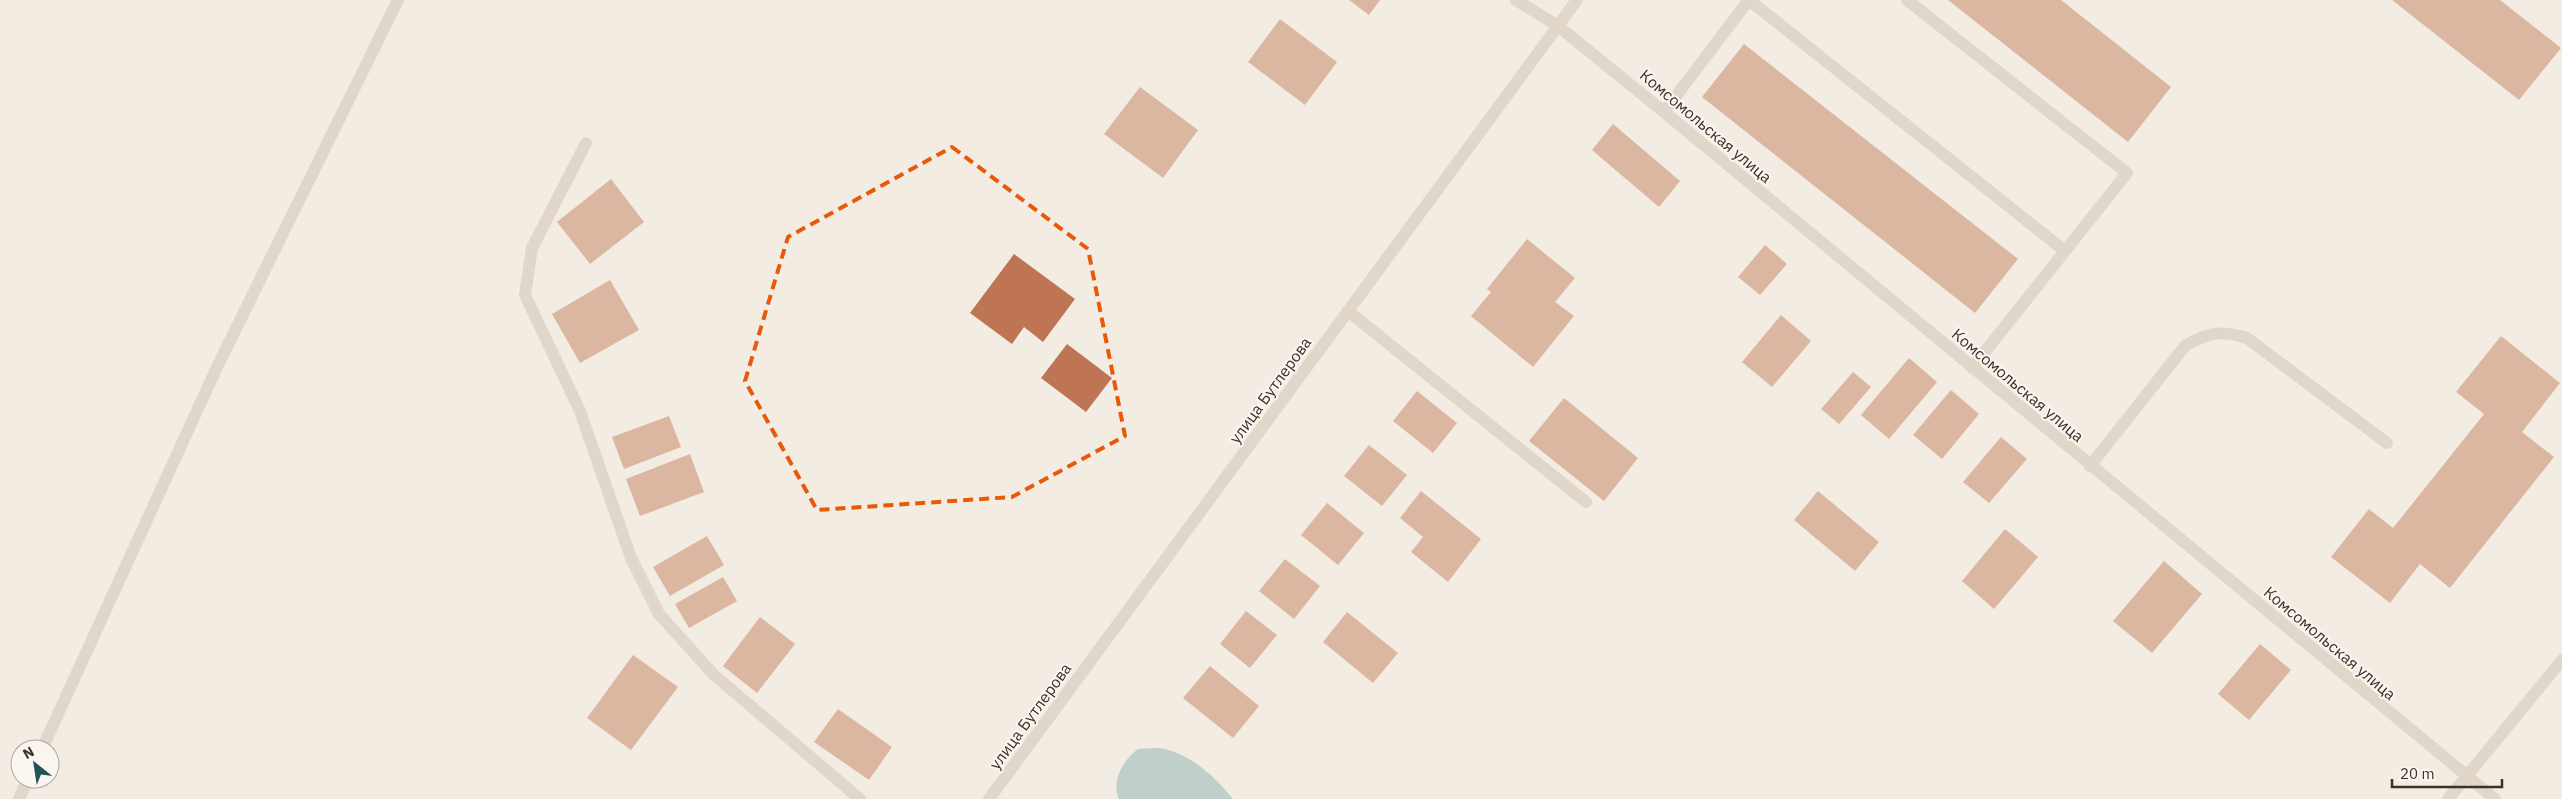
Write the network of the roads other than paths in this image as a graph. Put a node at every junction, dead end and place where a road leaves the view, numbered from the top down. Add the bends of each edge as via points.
1 (398, 0) edge
2 (1516, 0) edge
3 (1577, 0) edge
4 (1907, 0) edge
5 (1748, 1) edge
6 (1558, 26) junction
7 (1664, 112) junction
8 (586, 143) dead end
9 (2065, 251) junction
10 (1348, 311) junction
11 (1972, 368) junction
12 (2388, 443) dead end
13 (2090, 466) junction
14 (1586, 502) dead end
15 (2562, 660) edge
16 (47, 739) edge
17 (2466, 777) junction
18 (860, 799) edge
19 (989, 799) edge
20 (2448, 799) edge
21 (2495, 799) edge

1 - 16 street via 218,365
2 - 6 street, Комсомольская улица
3 - 6 street, улица Бутлерова
4 - 9 street via 2127,173
5 - 7 street
5 - 9 street
6 - 7 street, Комсомольская улица
6 - 10 street, улица Бутлерова
7 - 11 street, Комсомольская улица
8 - 18 street via 532,248 525,295 580,411 631,558 659,614 713,674
9 - 11 street
10 - 14 street
10 - 19 street, улица Бутлерова
11 - 13 street, Комсомольская улица
12 - 13 street via 2247,338 2229,332 2204,335 2185,346
13 - 17 street, Комсомольская улица
15 - 17 street
17 - 20 street
17 - 21 street, Комсомольская улица

